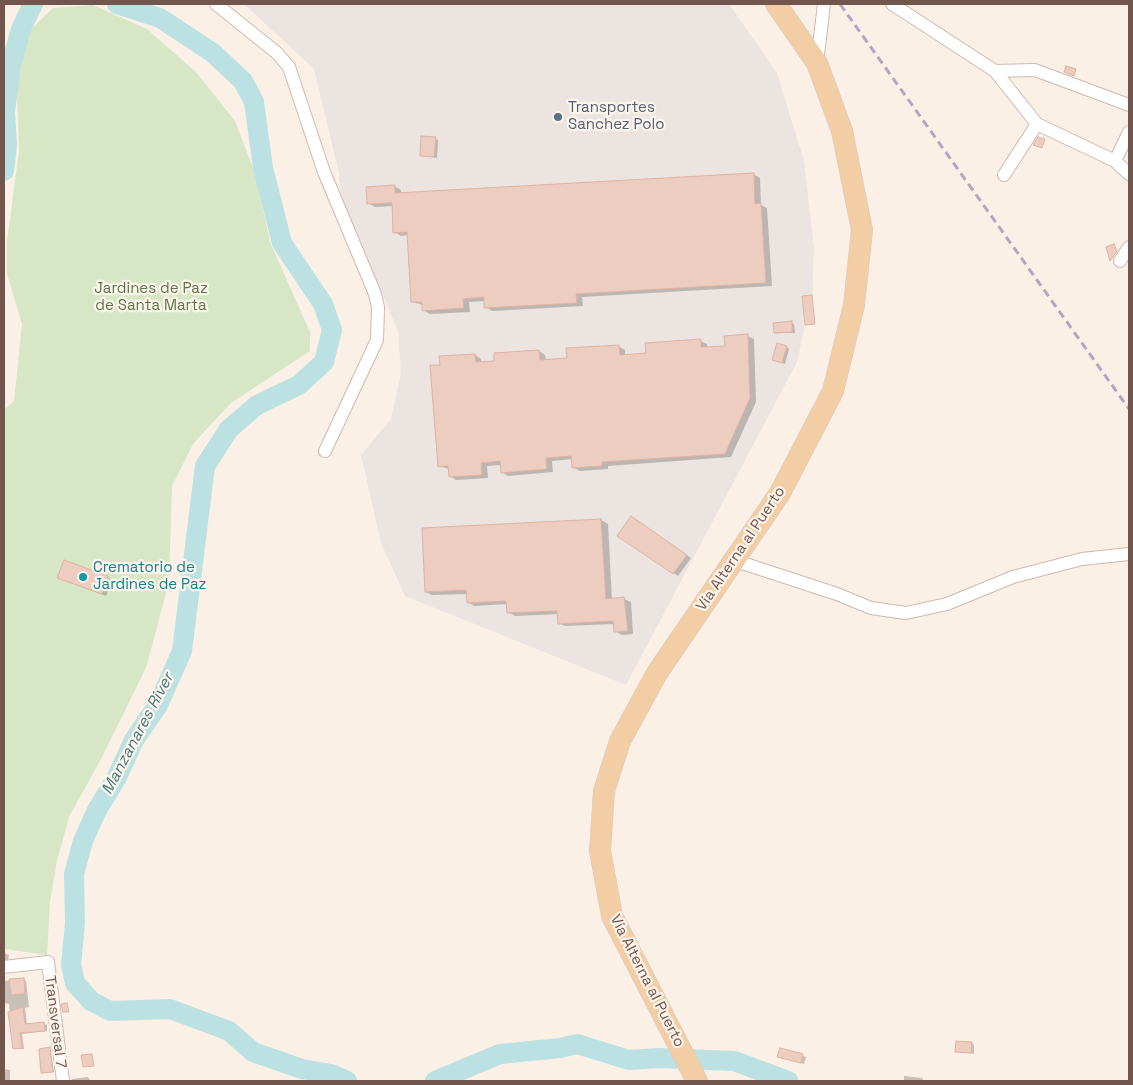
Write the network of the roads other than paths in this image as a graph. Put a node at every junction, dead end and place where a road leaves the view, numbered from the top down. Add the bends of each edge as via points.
1 (216, 4) edge
2 (776, 4) edge
3 (824, 4) edge
4 (892, 4) edge
5 (817, 63) junction
6 (995, 71) junction
7 (1129, 105) edge
8 (1037, 124) junction
9 (1129, 132) edge
10 (1115, 161) junction
11 (1129, 174) edge
12 (1004, 175) dead end
13 (1129, 247) edge
14 (1120, 261) dead end
15 (325, 451) dead end
16 (1129, 554) edge
17 (733, 560) junction
18 (4, 967) edge
19 (63, 1081) edge
20 (697, 1081) edge

1 - 15 street via 289,67 324,172 375,294 377,340
2 - 5 main road, Vía Alterna al Puerto
3 - 5 street
4 - 6 street
5 - 17 main road, Vía Alterna al Puerto via 842,131 862,230 854,305 832,392 780,493
6 - 7 street via 1035,70
6 - 8 street
8 - 10 street
8 - 12 street
9 - 10 street
10 - 11 street
13 - 14 street
16 - 17 street via 1082,559 1013,577 947,604 906,613 871,608
17 - 20 main road, Vía Alterna al Puerto via 658,673 620,741 604,791 600,851 612,916
18 - 19 street, Transversal 7 via 48,962

